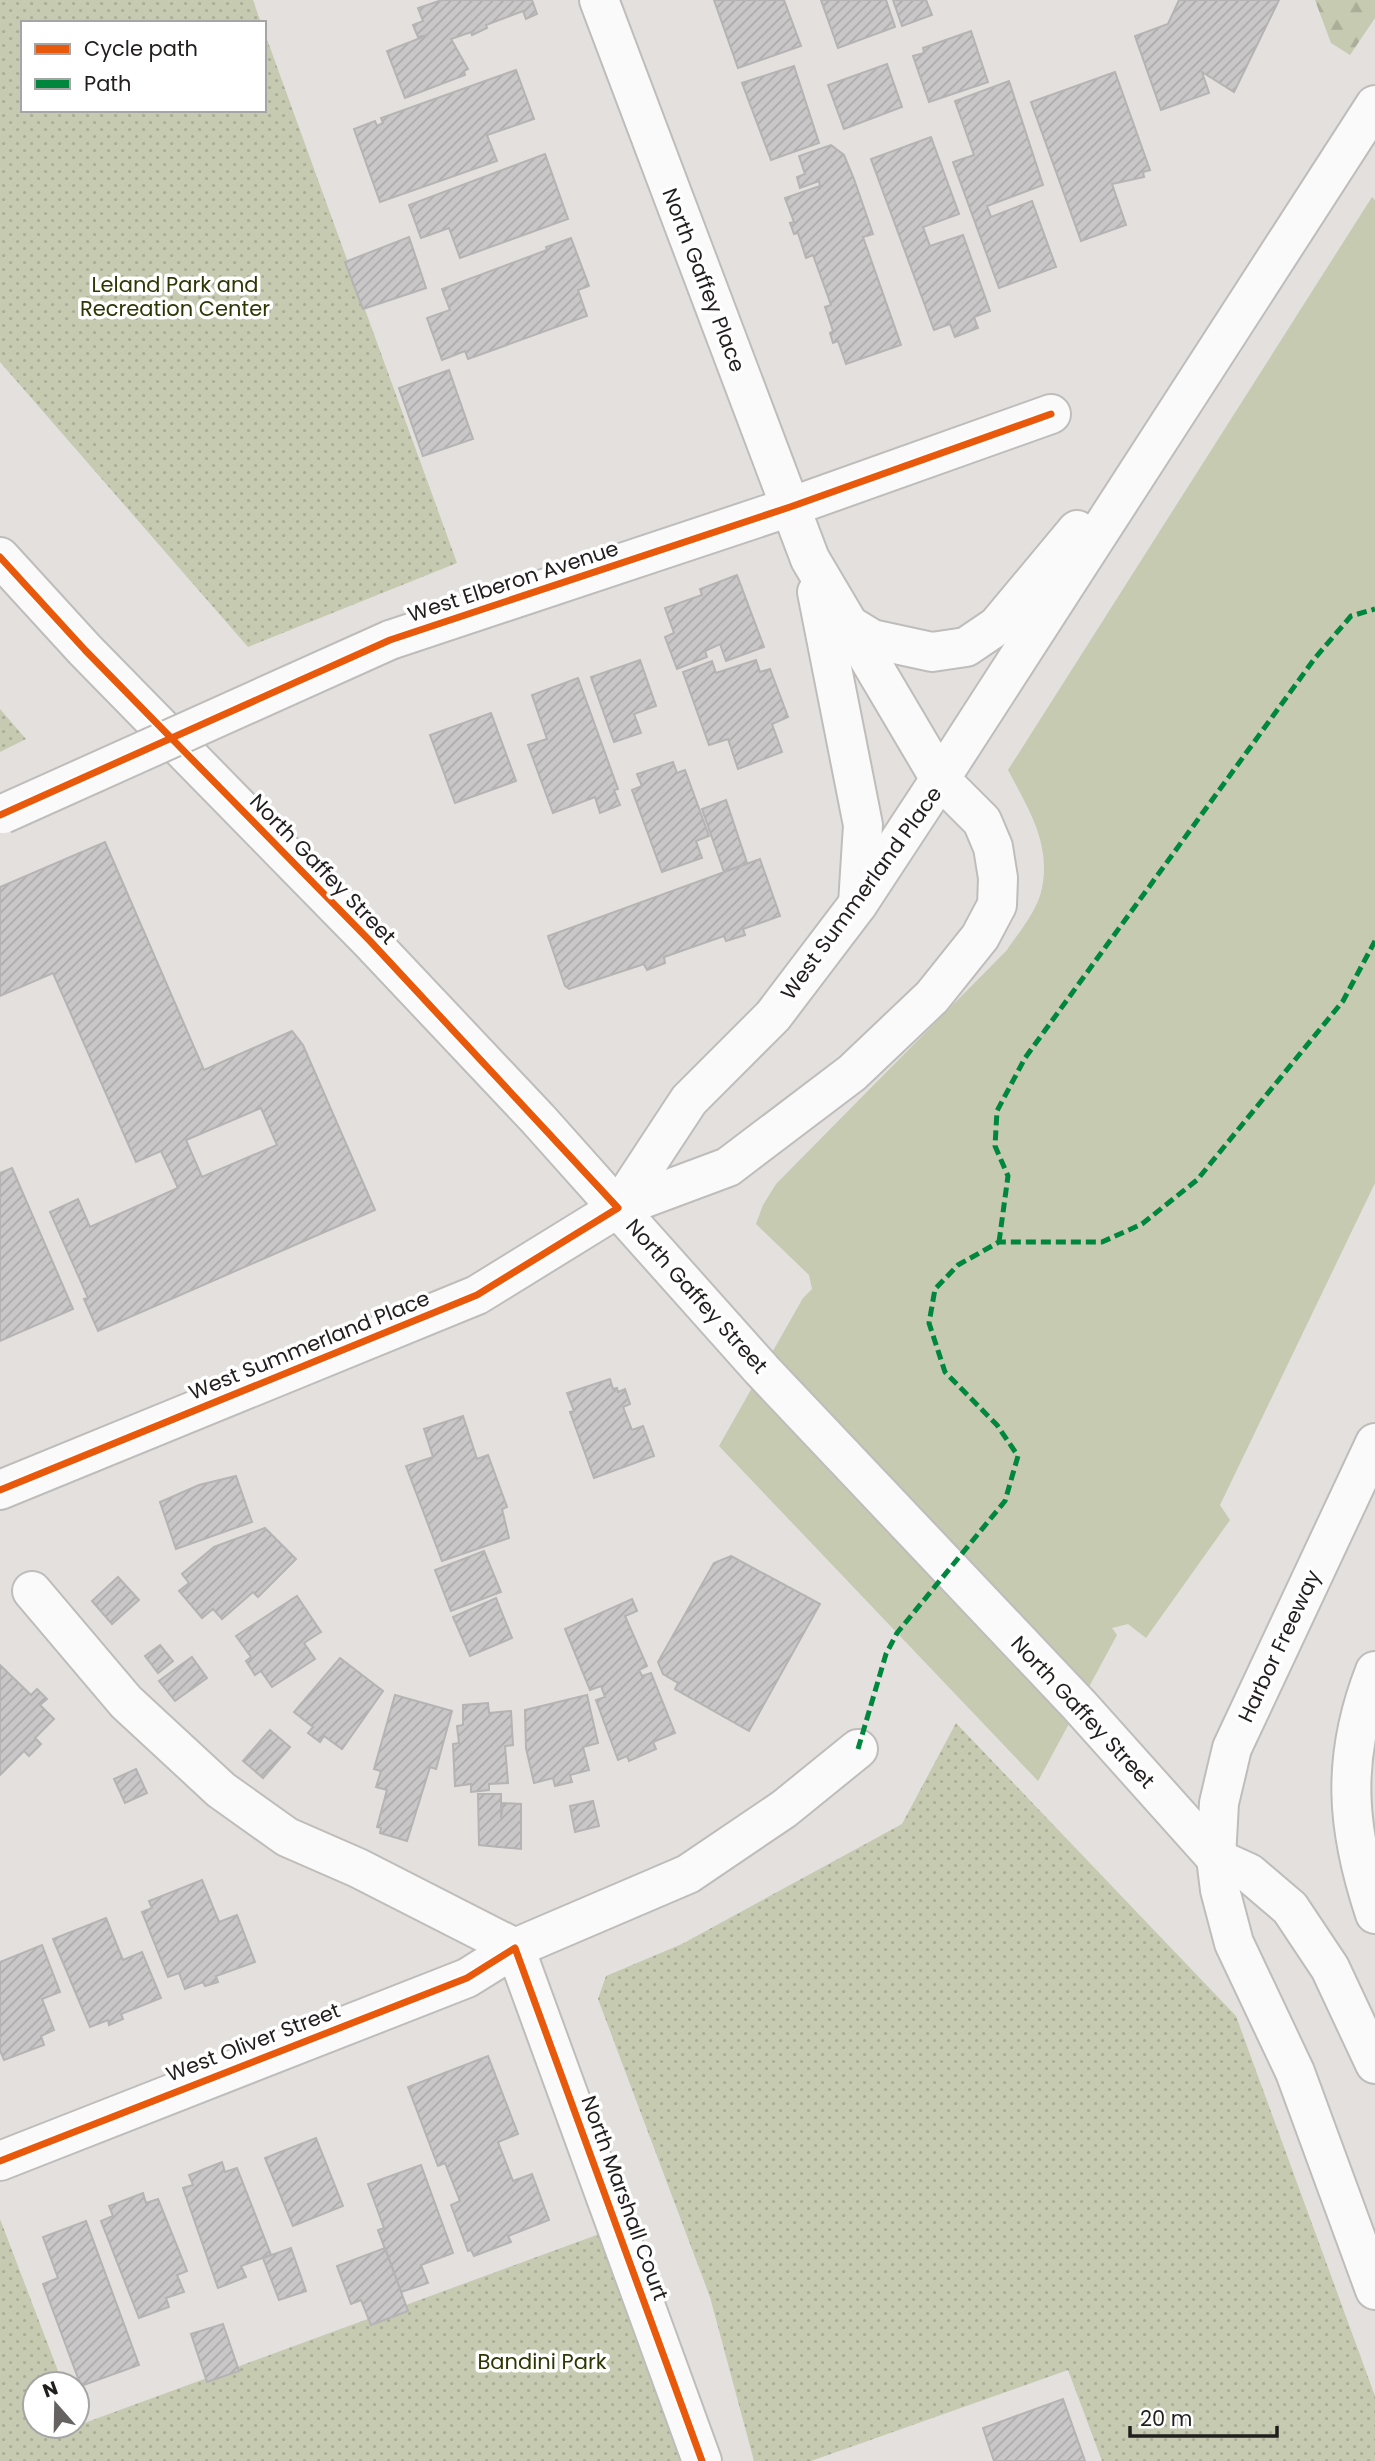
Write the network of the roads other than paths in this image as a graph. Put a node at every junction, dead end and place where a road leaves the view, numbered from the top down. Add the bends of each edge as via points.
1 (599, 0) edge
2 (1375, 106) edge
3 (1051, 414) dead end
4 (1165, 432) junction
5 (790, 508) junction
6 (0, 557) edge
7 (810, 559) junction
8 (849, 625) junction
9 (940, 779) junction
10 (2, 814) edge
11 (858, 904) junction
12 (618, 1208) junction
13 (1375, 1443) edge
14 (0, 1490) edge
15 (32, 1591) dead end
16 (1375, 1671) edge
17 (858, 1749) dead end
18 (1216, 1858) junction
19 (1375, 1914) edge
20 (515, 1948) junction
21 (1375, 2064) edge
22 (0, 2161) edge
23 (1375, 2290) edge
24 (702, 2461) edge

1 - 5 main road, North Gaffey Place
2 - 4 main road
3 - 5 main road, West Elberon Avenue
4 - 8 main road via 997,626 966,647 932,652 872,639
4 - 9 main road
5 - 7 main road, North Gaffey Place
5 - 10 main road, West Elberon Avenue, bridge via 390,640
6 - 12 main road, North Gaffey Street via 390,962
7 - 8 main road, North Gaffey Place
7 - 11 main road, North Gaffey Place via 862,814
8 - 9 main road, North Gaffey Place
9 - 11 main road, West Summerland Place
9 - 12 main road, West Summerland Place via 982,821 993,847 997,905 980,937 932,997 852,1073 728,1167
11 - 12 main road, West Summerland Place via 773,1016 689,1100
12 - 14 main road, West Summerland Place via 477,1294
12 - 18 main road, North Gaffey Street via 762,1370 1079,1705
13 - 18 main road, Harbor Freeway via 1232,1748 1219,1803
15 - 20 main road via 126,1702 221,1790 287,1837
16 - 19 main road via 1357,1724 1350,1780 1355,1844
17 - 20 main road, West Oliver Street via 784,1809 688,1874
18 - 21 main road, North Gaffey Street via 1248,1873 1290,1908 1330,1968
18 - 23 main road via 1234,1943 1295,2072
20 - 22 main road, West Oliver Street via 467,1978
20 - 24 main road, North Marshall Court

